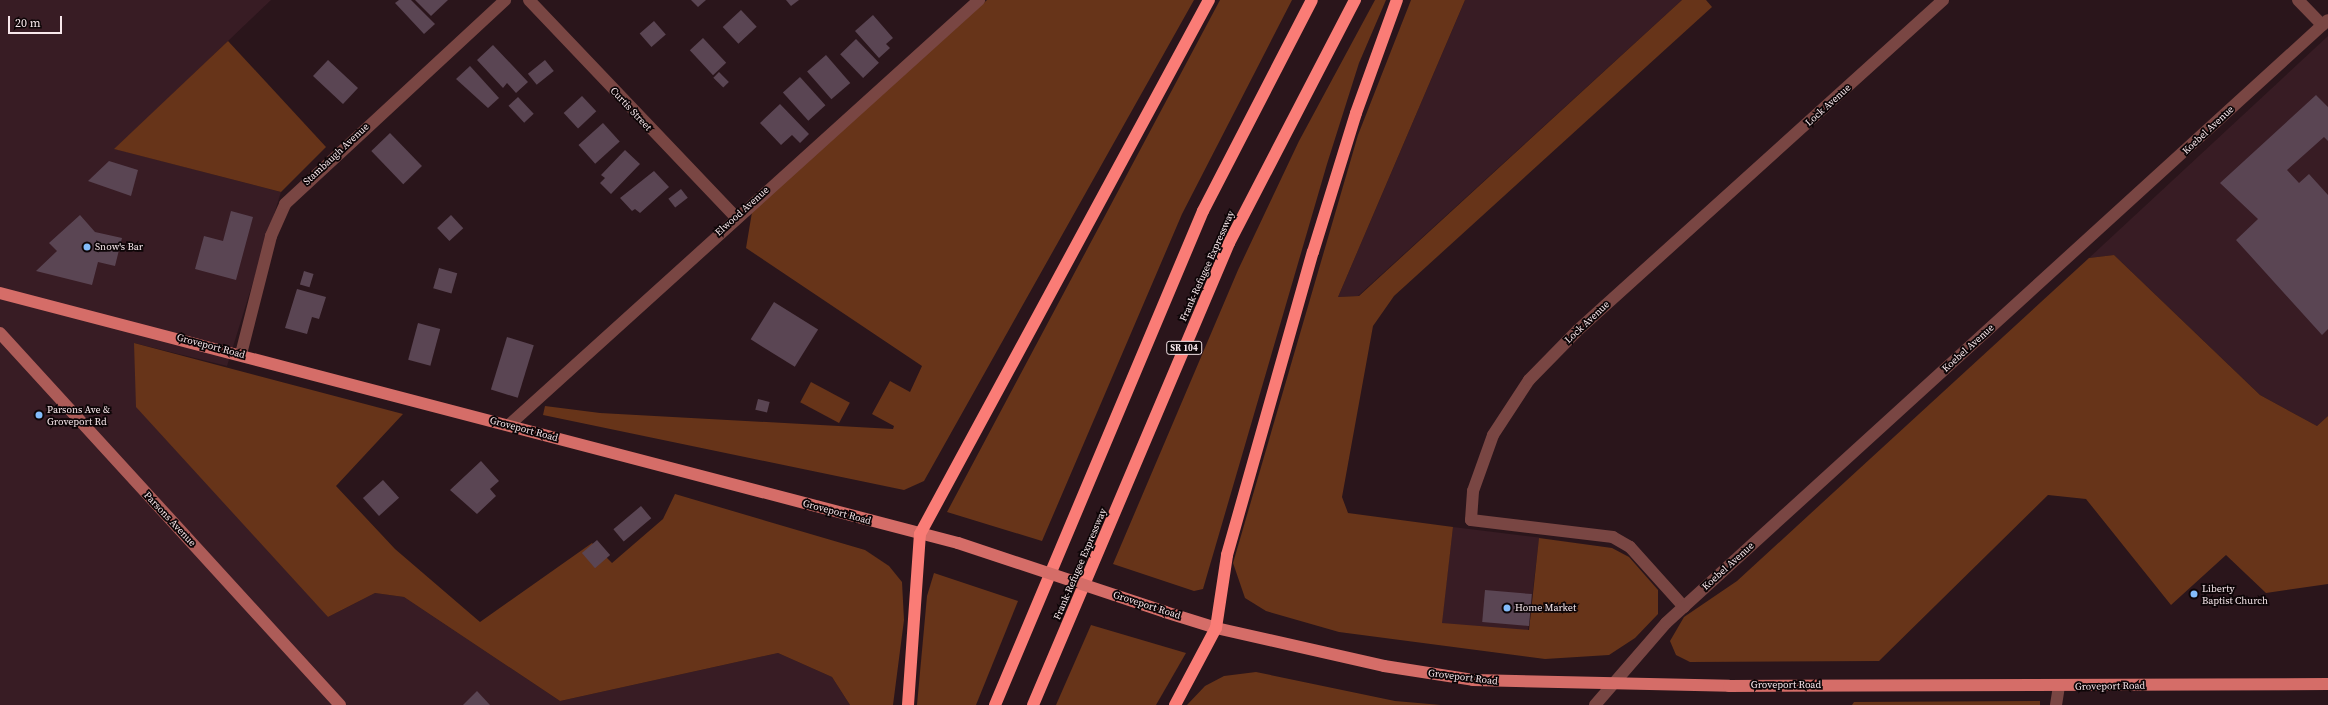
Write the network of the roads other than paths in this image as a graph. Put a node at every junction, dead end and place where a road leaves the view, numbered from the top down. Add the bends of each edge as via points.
1 (505, 0) edge
2 (529, 0) edge
3 (979, 0) edge
4 (1209, 0) edge
5 (1312, 0) edge
6 (1355, 0) edge
7 (1397, 0) edge
8 (1943, 0) edge
9 (2298, 0) edge
10 (2325, 23) edge
11 (736, 216) junction
12 (0, 293) edge
13 (0, 334) edge
14 (241, 354) junction
15 (509, 425) junction
16 (920, 534) junction
17 (1684, 607) junction
18 (1216, 628) junction
19 (1615, 683) junction
20 (2328, 684) edge
21 (2059, 687) junction
22 (340, 705) edge
23 (908, 705) edge
24 (995, 705) edge
25 (1033, 705) edge
26 (1174, 705) edge
27 (1595, 705) edge
28 (2056, 705) edge

1 - 14 street, Stambaugh Avenue via 285,204 271,236
2 - 11 street, Curtis Street
3 - 11 street, Elwood Avenue
4 - 16 highway
5 - 24 highway via 1203,211
6 - 25 highway, Frank-Refugee Expressway / SR 104 via 1229,243
7 - 18 highway via 1356,113 1311,260 1227,555
8 - 17 street, Lock Avenue via 1578,330 1529,380 1493,435 1473,491 1470,520 1613,537 1630,547
9 - 10 street
10 - 17 street, Koebel Avenue
11 - 15 street, Elwood Avenue
12 - 14 main road, Groveport Road
13 - 22 street, Parsons Avenue
14 - 15 main road, Groveport Road
15 - 16 main road, Groveport Road
16 - 18 main road, Groveport Road, bridge via 958,543
16 - 23 highway
17 - 19 street, Koebel Avenue
18 - 19 main road, Groveport Road via 1384,666 1473,680
18 - 26 highway
19 - 21 main road, Groveport Road
19 - 27 street, Koebel Avenue
20 - 21 main road, Groveport Road
21 - 28 street

